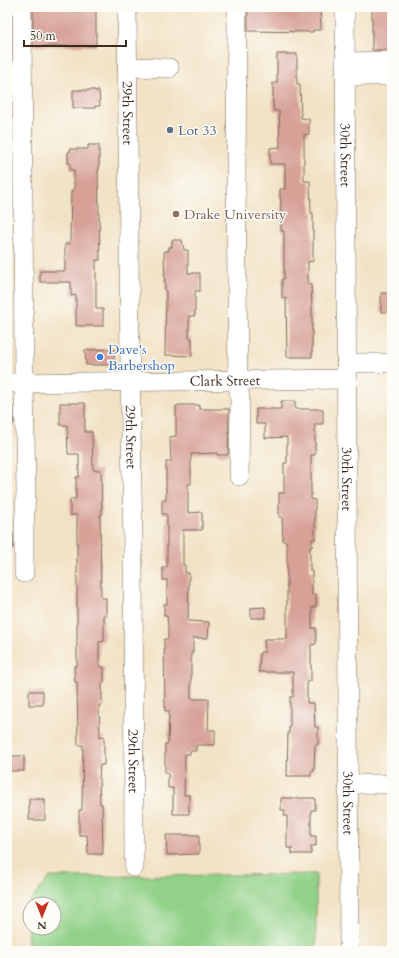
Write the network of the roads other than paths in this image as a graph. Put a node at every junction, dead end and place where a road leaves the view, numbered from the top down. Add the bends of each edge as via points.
1 (22, 7) edge
2 (127, 7) edge
3 (237, 7) edge
4 (345, 7) edge
5 (392, 62) edge
6 (127, 67) junction
7 (169, 68) dead end
8 (345, 69) junction
9 (392, 76) edge
10 (392, 363) edge
11 (346, 371) junction
12 (238, 381) junction
13 (130, 382) junction
14 (15, 383) edge
15 (239, 476) dead end
16 (24, 574) dead end
17 (348, 784) junction
18 (392, 784) edge
19 (134, 868) dead end
20 (349, 951) edge

1 - 14 street
2 - 6 street, 29th Street
3 - 12 street
4 - 8 street, 30th Street
5 - 8 street
6 - 7 street
6 - 13 street, 29th Street
8 - 9 street
8 - 11 street, 30th Street
10 - 11 street, Clark Street
11 - 12 street, Clark Street
11 - 17 street, 30th Street
12 - 13 street, Clark Street
12 - 15 street
13 - 14 street, Clark Street
13 - 19 street, 29th Street
14 - 16 street via 26,484
17 - 18 street
17 - 20 street, 30th Street

